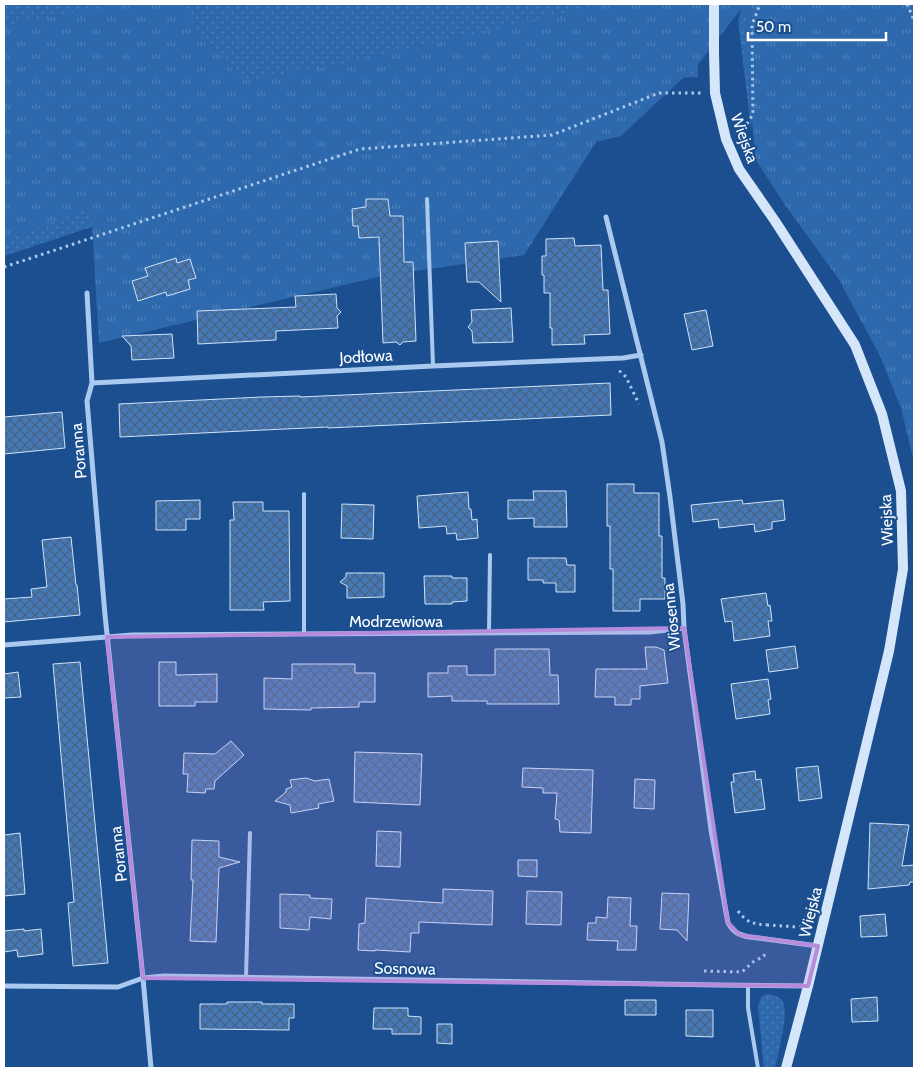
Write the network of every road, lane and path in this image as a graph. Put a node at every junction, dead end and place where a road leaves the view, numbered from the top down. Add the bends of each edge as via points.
1 (714, 4) edge
2 (760, 4) edge
3 (907, 4) edge
4 (914, 20) edge
5 (715, 93) junction
6 (726, 139) junction
7 (427, 200) dead end
8 (606, 217) dead end
9 (4, 267) edge
10 (87, 293) dead end
11 (641, 355) junction
12 (433, 366) junction
13 (616, 370) dead end
14 (92, 383) junction
15 (639, 404) dead end
16 (304, 494) dead end
17 (490, 555) dead end
18 (684, 628) junction
19 (490, 633) junction
20 (304, 634) junction
21 (107, 637) junction
22 (4, 645) edge
23 (250, 833) dead end
24 (809, 918) dead end
25 (766, 939) junction
26 (818, 946) junction
27 (698, 971) dead end
28 (143, 978) junction
29 (246, 978) junction
30 (4, 986) edge
31 (748, 986) junction
32 (808, 986) junction
33 (151, 1068) edge
34 (758, 1068) edge
35 (786, 1068) edge

1 - 5 street, Wiejska
2 - 6 path via 752,25 753,114 744,129
3 - 4 path
5 - 6 street, Wiejska
5 - 9 path via 659,92 552,135 360,149
6 - 26 street, Wiejska via 739,169 855,345 882,414 901,491 903,569 889,650
7 - 12 lane
8 - 11 street, Wiosenna
10 - 14 street, Poranna
11 - 12 street, Jodłowa
11 - 18 street, Wiosenna via 662,442
12 - 14 street, Jodłowa
13 - 15 path via 626,377
14 - 21 street, Poranna via 87,401
16 - 20 lane
17 - 19 lane
18 - 19 street, Modrzewiowa via 650,632
18 - 25 street, Wiosenna via 711,830 728,923 732,931 740,935
19 - 20 street, Modrzewiowa
20 - 21 street, Modrzewiowa
21 - 22 street
21 - 28 street, Poranna
23 - 29 lane
24 - 25 path via 805,927 768,925
25 - 26 street, Wiosenna
25 - 27 path via 764,956 742,972
26 - 32 street, Wiejska
28 - 29 street, Sosnowa
28 - 30 street, Sosnowa via 118,987
28 - 33 street, Poranna
29 - 31 street, Sosnowa
31 - 32 street, Sosnowa
31 - 34 lane via 748,1008
32 - 35 street, Wiejska

